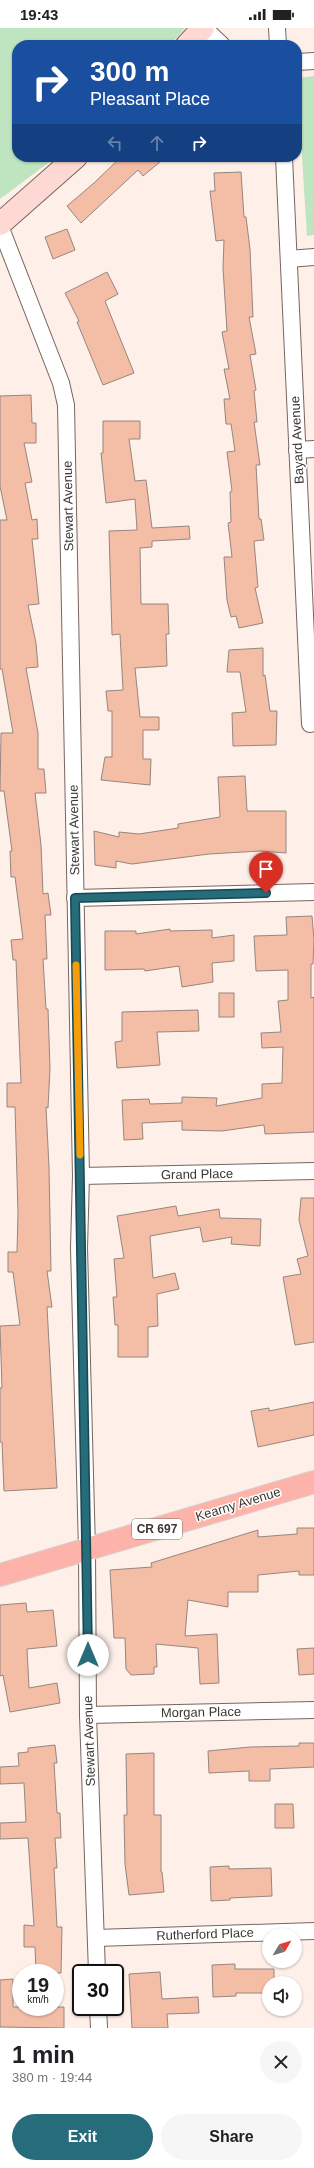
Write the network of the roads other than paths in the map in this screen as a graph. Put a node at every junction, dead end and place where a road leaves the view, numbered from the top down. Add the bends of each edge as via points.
1 (204, 28) edge
2 (277, 28) edge
3 (192, 40) edge
4 (217, 40) edge
5 (278, 40) edge
6 (314, 61) edge
7 (302, 62) edge
8 (70, 162) edge
9 (284, 162) edge
10 (0, 225) edge
11 (314, 256) edge
12 (289, 259) junction
13 (314, 449) edge
14 (297, 450) junction
15 (311, 648) edge
16 (310, 724) dead end
17 (314, 892) edge
18 (75, 898) junction
19 (314, 1171) edge
20 (81, 1176) junction
21 (314, 1482) edge
22 (87, 1550) junction
23 (0, 1575) edge
24 (314, 1710) edge
25 (88, 1715) junction
26 (314, 1931) edge
27 (96, 1938) junction
28 (97, 1964) edge
29 (98, 2016) edge
30 (99, 2028) edge

1 - 3 main road
1 - 4 street
2 - 5 street
6 - 7 street
8 - 10 main road
9 - 12 street, Bayard Avenue
10 - 18 street, Stewart Avenue via 61,383 66,405
11 - 12 street
12 - 14 street, Bayard Avenue
13 - 14 street
14 - 15 street, Bayard Avenue
15 - 16 street, Bayard Avenue
17 - 18 street
18 - 20 street, Stewart Avenue
19 - 20 street, Grand Place
20 - 22 street, Stewart Avenue via 79,1248
21 - 22 main road, Kearny Avenue / CR 697
22 - 23 main road, Kearny Avenue / CR 697
22 - 25 street, Stewart Avenue
24 - 25 street, Morgan Place
25 - 27 street, Stewart Avenue
26 - 27 street, Rutherford Place
27 - 28 street, Stewart Avenue
29 - 30 street

